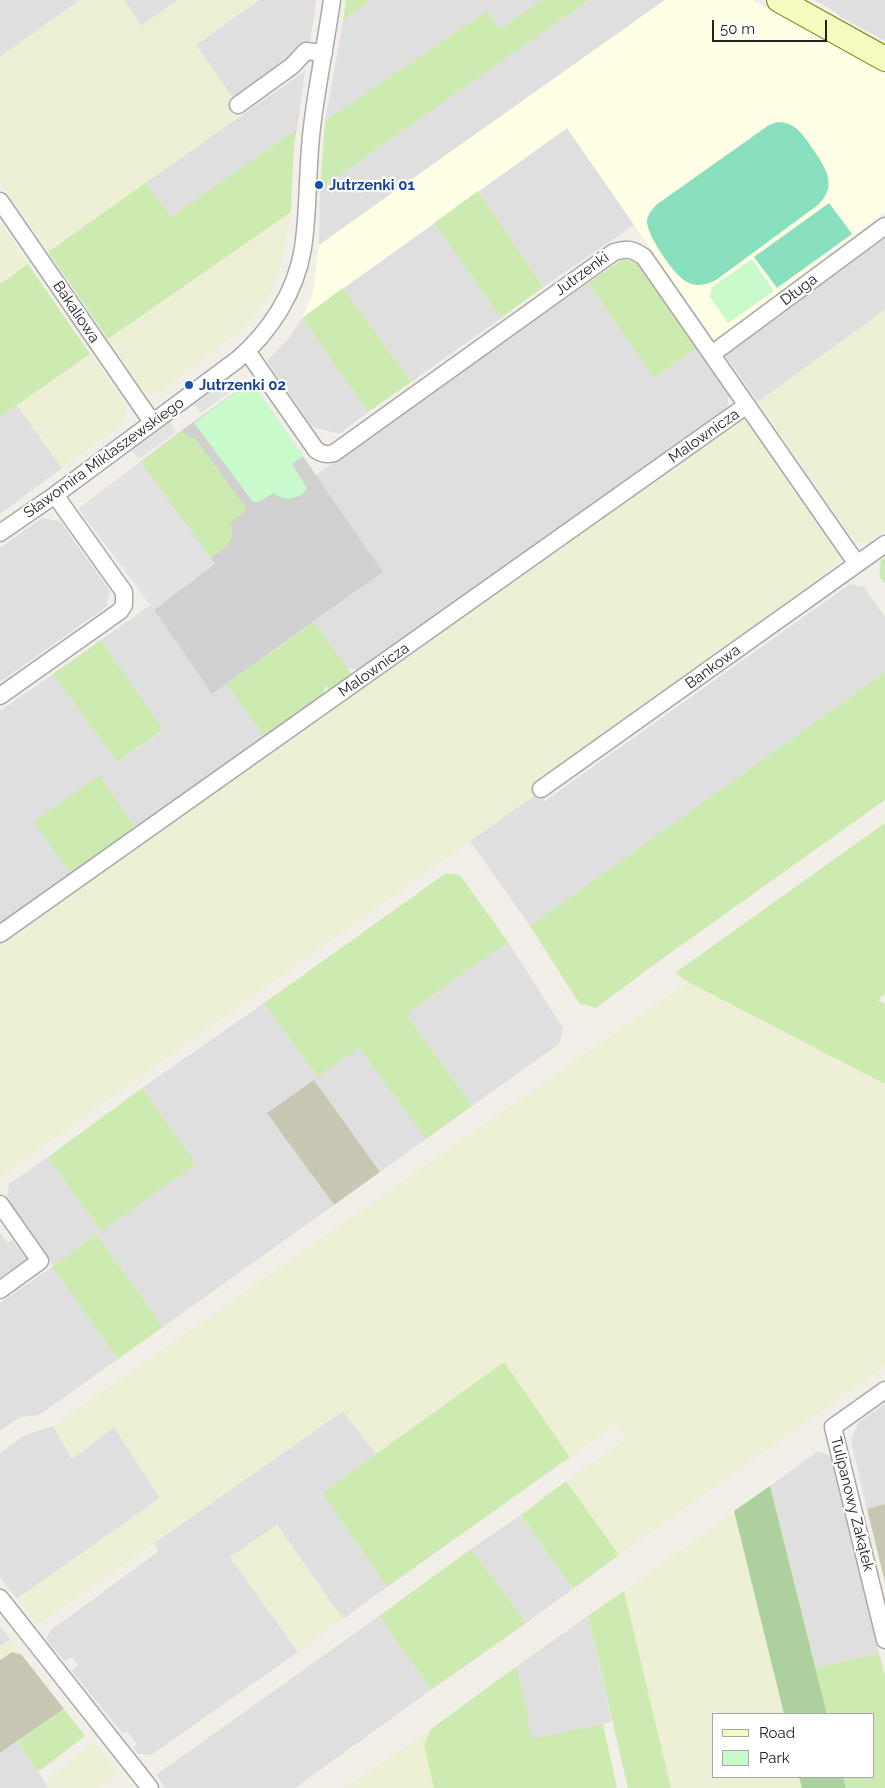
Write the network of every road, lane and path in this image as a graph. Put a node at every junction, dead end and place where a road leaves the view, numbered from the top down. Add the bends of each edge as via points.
1 (332, 0) edge
2 (779, 0) edge
3 (324, 53) junction
4 (885, 59) edge
5 (238, 105) dead end
6 (0, 201) edge
7 (885, 226) edge
8 (247, 351) junction
9 (712, 354) junction
10 (747, 405) junction
11 (152, 422) junction
12 (55, 495) junction
13 (0, 534) edge
14 (885, 544) edge
15 (857, 564) junction
16 (0, 696) edge
17 (541, 789) dead end
18 (0, 934) edge
19 (0, 1204) edge
20 (0, 1290) edge
21 (885, 1390) edge
22 (0, 1598) edge
23 (885, 1640) edge
24 (150, 1788) edge

1 - 3 street, Sławomira Miklaszewskiego
2 - 4 street
3 - 5 street via 306,51 292,66
3 - 8 street, Sławomira Miklaszewskiego via 312,130 300,262 282,307
6 - 11 street, Bakaliowa
7 - 9 street, Długa
8 - 9 street, Jutrzenki via 316,450 327,455 614,252 626,248 644,257
8 - 11 street, Sławomira Miklaszewskiego
9 - 10 street, Jutrzenki
10 - 15 street, Jutrzenki
10 - 18 street, Malownicza
11 - 12 street, Sławomira Miklaszewskiego
12 - 13 street, Sławomira Miklaszewskiego
12 - 16 street via 124,592 124,605
14 - 15 street, Bankowa
15 - 17 street, Bankowa
19 - 20 street via 40,1261
21 - 23 street, Tulipanowy Zakątek via 833,1427
22 - 24 street

